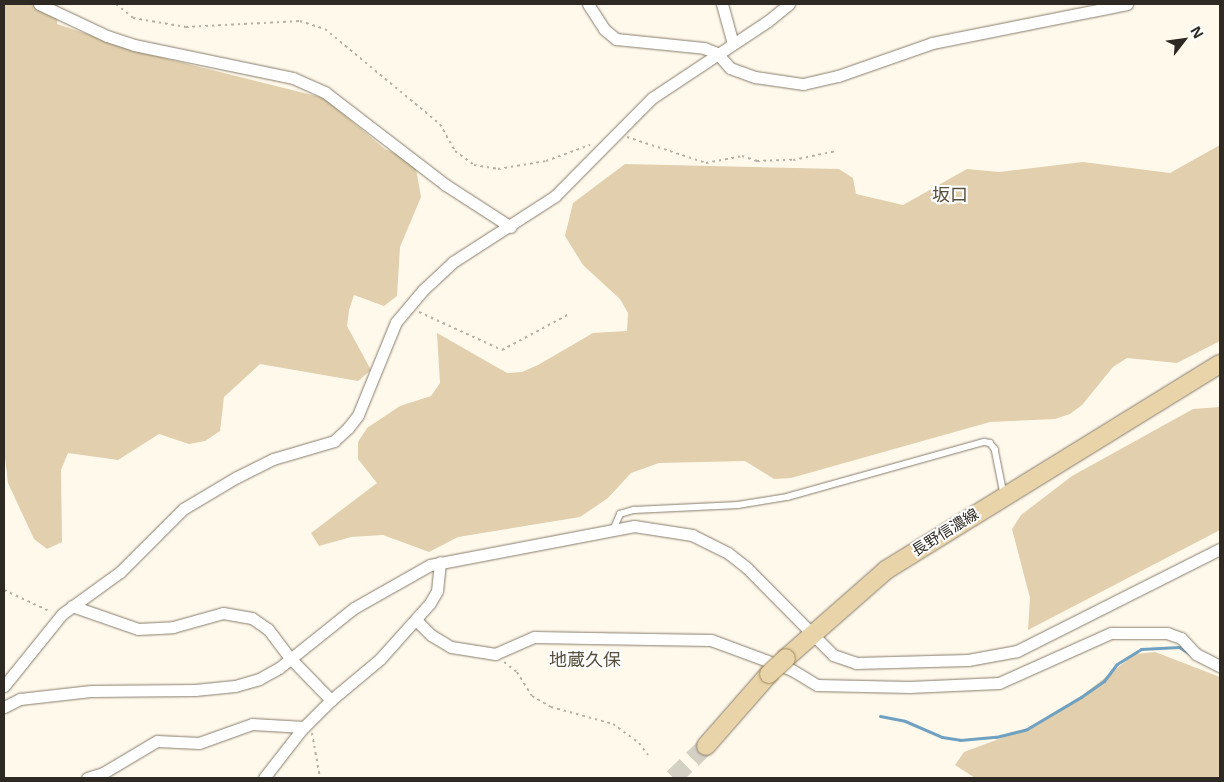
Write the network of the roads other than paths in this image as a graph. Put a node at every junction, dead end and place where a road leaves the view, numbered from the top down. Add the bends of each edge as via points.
1 (39, 4) edge
2 (588, 4) edge
3 (722, 4) edge
4 (789, 4) edge
5 (1127, 4) edge
6 (733, 44) junction
7 (716, 53) junction
8 (510, 227) junction
9 (1220, 364) edge
10 (1004, 496) junction
11 (612, 530) junction
12 (1220, 549) edge
13 (440, 562) junction
14 (72, 606) junction
15 (416, 620) junction
16 (813, 634) junction
17 (290, 658) junction
18 (1220, 666) edge
19 (4, 686) edge
20 (331, 700) junction
21 (4, 707) edge
22 (306, 726) junction
23 (706, 746) tunnel mouth
24 (87, 778) edge
25 (264, 778) edge

1 - 8 street via 106,36 134,45 293,78 326,93 446,185
2 - 7 street via 616,39 704,48
3 - 6 street
4 - 6 street
5 - 7 street via 932,43 838,76 803,84 755,77 730,68
6 - 7 street
7 - 8 street via 652,98 555,196
8 - 14 street via 453,262 396,322 358,415 348,428 334,440 273,460 207,493 183,509 120,572
9 - 10 main road, 長野信濃線
10 - 11 lane via 995,449 984,442 786,497 738,505 634,510 620,514
10 - 16 main road, 長野信濃線 via 886,570
11 - 13 street
11 - 16 street via 654,527 692,535 709,543 747,568
12 - 16 street via 1016,651 998,656 856,663 833,655
13 - 15 street via 437,591
13 - 17 street via 396,582 354,608
14 - 17 street via 149,631 223,613 252,618 268,629
14 - 19 street via 60,616
15 - 18 street via 431,635 451,647 495,654 534,638 711,640 792,670 817,685 910,687 999,683 1112,633 1168,633 1181,638 1196,654
15 - 20 street via 380,659
16 - 23 main road, 長野信濃線, bridge via 769,674
17 - 20 street
17 - 21 street via 259,678 235,686 195,690 92,691 20,699
20 - 22 street
22 - 24 street via 252,724 199,743 157,741 103,773
22 - 25 street

